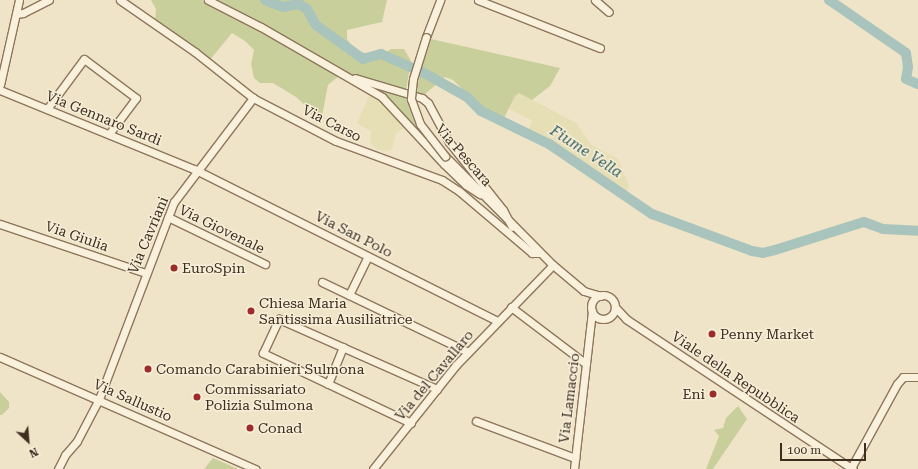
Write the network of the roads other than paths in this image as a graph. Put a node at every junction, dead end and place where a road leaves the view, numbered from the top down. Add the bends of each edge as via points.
1 (19, 0) edge
2 (49, 0) edge
3 (120, 0) edge
4 (208, 0) edge
5 (440, 0) edge
6 (478, 0) edge
7 (595, 0) edge
8 (609, 12) dead end
9 (16, 14) junction
10 (600, 48) dead end
11 (344, 75) junction
12 (0, 84) edge
13 (0, 90) edge
14 (253, 98) junction
15 (47, 109) junction
16 (109, 134) junction
17 (198, 171) junction
18 (480, 194) junction
19 (168, 217) junction
20 (0, 224) edge
21 (512, 226) junction
22 (539, 253) junction
23 (368, 256) junction
24 (265, 264) dead end
25 (553, 265) junction
26 (146, 273) junction
27 (322, 282) dead end
28 (584, 292) junction
29 (349, 295) junction
30 (600, 296) junction
31 (511, 307) junction
32 (615, 307) junction
33 (592, 309) junction
34 (610, 317) junction
35 (602, 319) junction
36 (626, 319) junction
37 (497, 322) junction
38 (592, 330) junction
39 (343, 347) junction
40 (468, 352) junction
41 (0, 357) edge
42 (586, 364) junction
43 (918, 377) edge
44 (328, 384) junction
45 (437, 389) junction
46 (99, 399) junction
47 (476, 421) dead end
48 (411, 423) junction
49 (575, 458) junction
50 (852, 468) edge
51 (58, 469) edge
52 (255, 469) edge
53 (373, 469) edge
54 (574, 469) edge

1 - 9 street
2 - 9 street
3 - 14 street, Via Carso via 195,52
4 - 11 street
5 - 18 street, Via Pescara, bridge via 413,79 411,99 420,124
6 - 10 street
7 - 8 street
9 - 12 street
11 - 18 street via 390,103 444,164 466,185
11 - 21 street via 424,100 449,142 503,210
13 - 15 street, Via Gennaro Sardi
14 - 17 street, Via Cavriani
14 - 22 street, Via Carso via 336,141 442,180 459,191 532,253
15 - 16 street, Via Gennaro Sardi
15 - 16 street via 84,59 136,98
16 - 17 street, Via Gennaro Sardi
17 - 19 street, Via Cavriani via 174,202
17 - 23 street, Via San Polo
18 - 21 street, Via Pescara
19 - 24 street, Via Giovenale
19 - 26 street, Via Cavriani
20 - 26 street, Via Giulia
21 - 22 street, Via Pescara
22 - 25 street, Via Pescara
23 - 29 street
23 - 37 street, Via San Polo
25 - 28 street, Via Pescara
25 - 31 street, Via del Cavallaro
26 - 46 street, Via Cavriani
27 - 29 street
28 - 30 street, Via Pescara
28 - 33 street, Via Pescara
29 - 40 street
30 - 32 street via 610,298
30 - 33 street via 594,300
31 - 37 street, Via del Cavallaro
31 - 42 street
32 - 34 street
32 - 36 street, Viale della Repubblica
33 - 35 street via 595,316
33 - 38 street, Via Lamaccio
34 - 35 street
34 - 36 street, Viale della Repubblica
35 - 38 street
36 - 50 street, Viale della Repubblica
37 - 40 street, Via del Cavallaro
38 - 42 street, Via Lamaccio
39 - 44 street
39 - 44 street via 279,319 263,354
39 - 45 street
40 - 45 street, Via del Cavallaro
41 - 46 street, Via Sallustio
42 - 49 street, Via Lamaccio
43 - 50 street via 903,377 897,384
44 - 48 street
45 - 48 street, Via del Cavallaro
46 - 51 street, Via Cavriani via 77,441 65,455
46 - 52 street, Via Sallustio
47 - 49 street
48 - 53 street, Via del Cavallaro
49 - 54 street, Via Lamaccio

